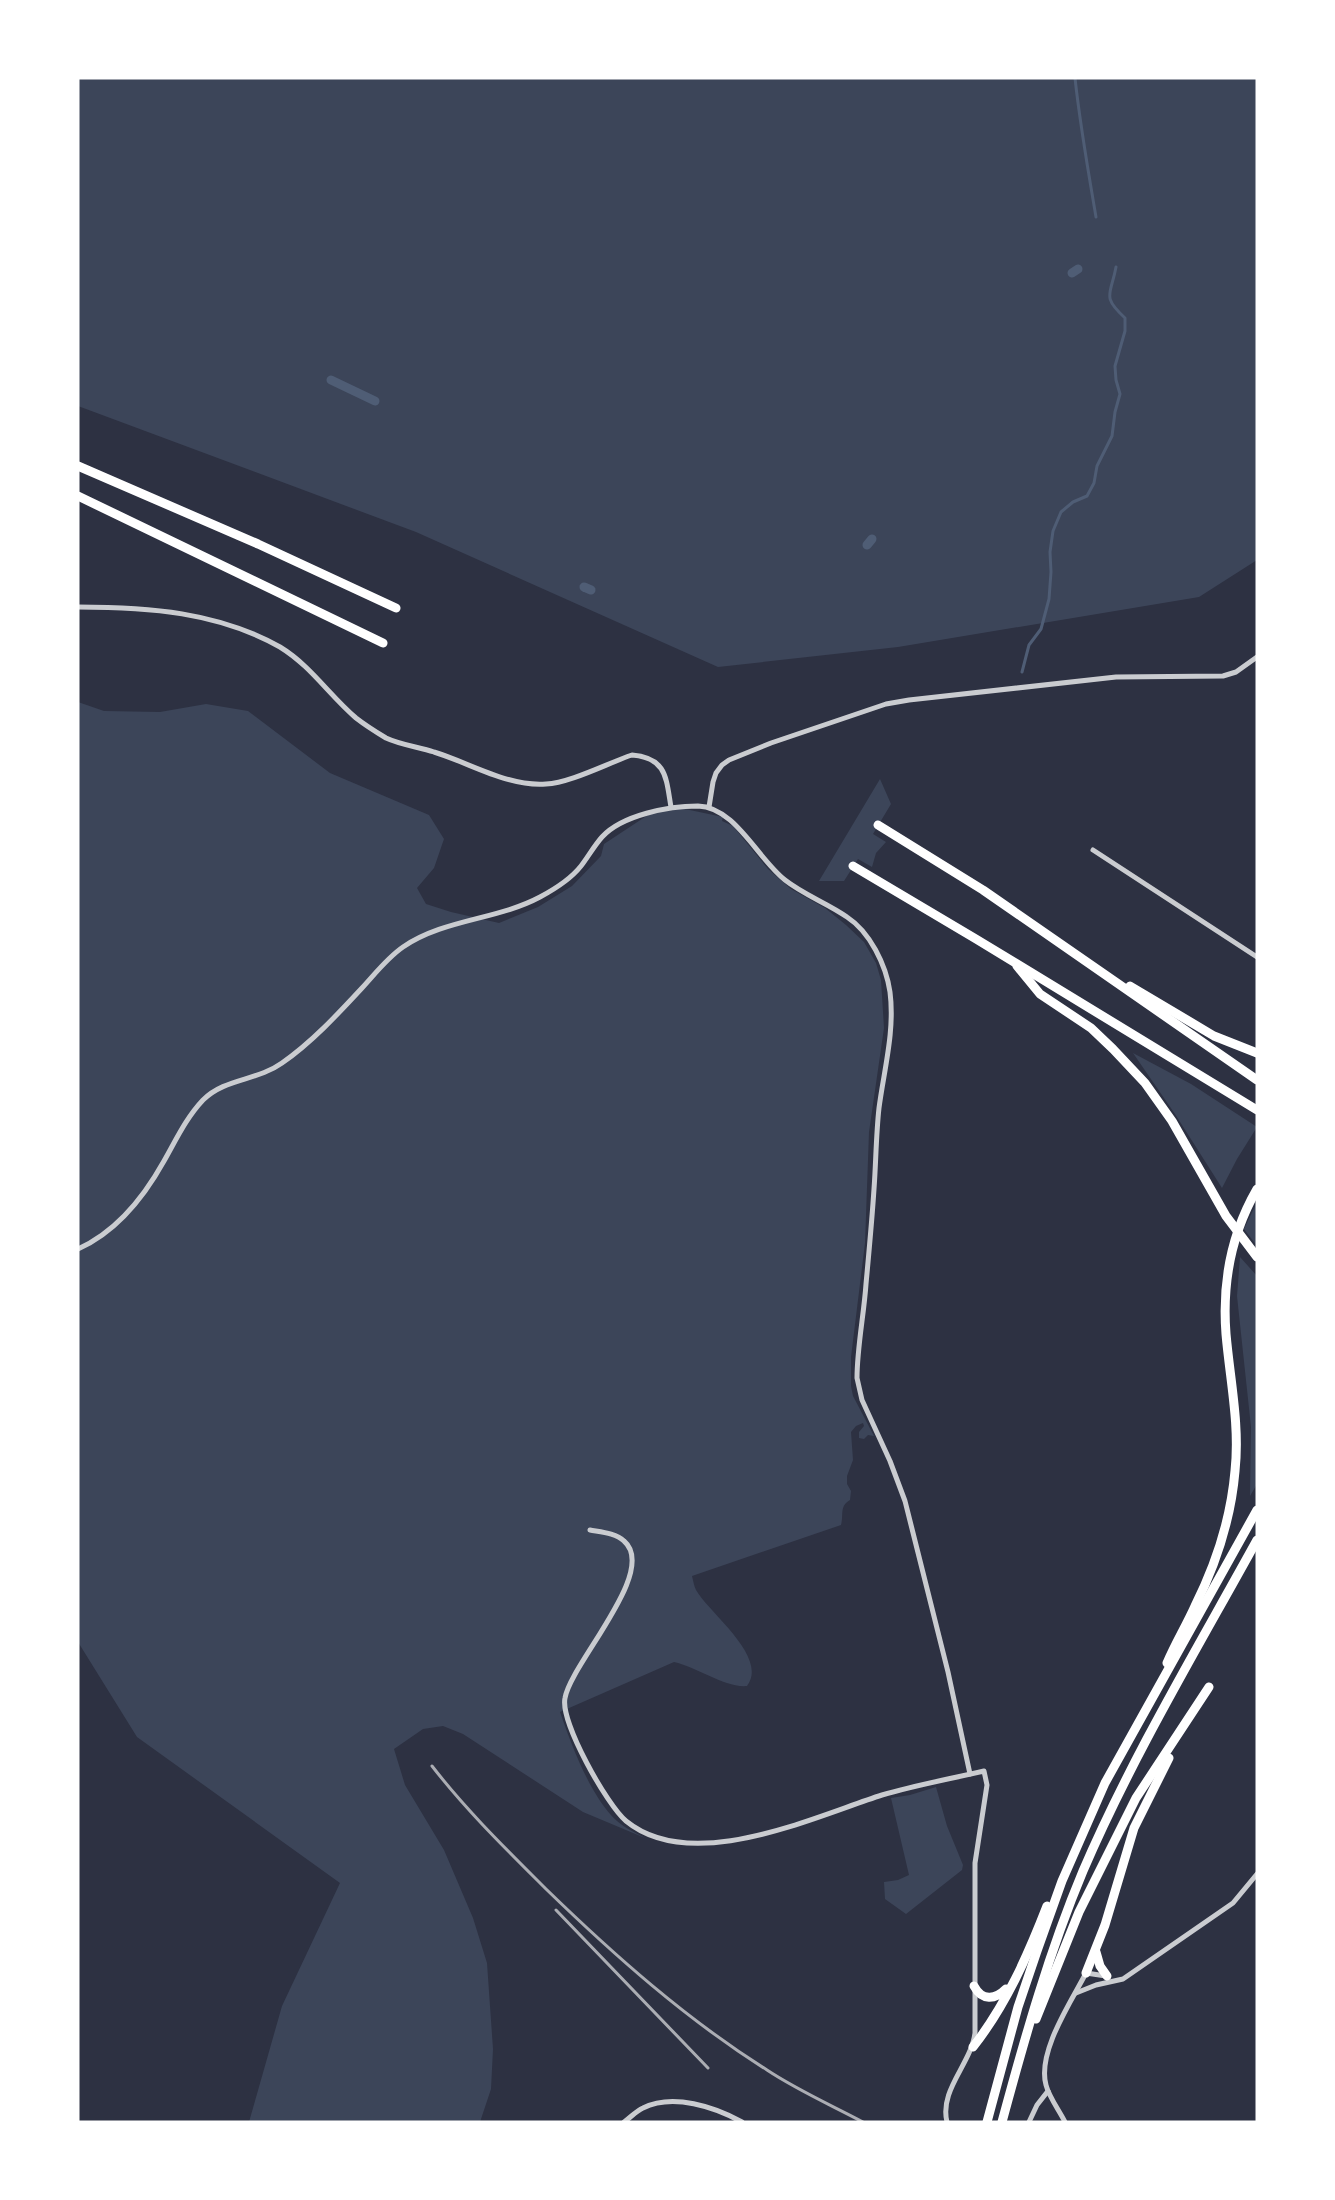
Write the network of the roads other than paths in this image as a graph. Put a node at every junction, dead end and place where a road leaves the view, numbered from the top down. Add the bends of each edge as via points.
1 (78, 466) edge
2 (78, 496) edge
3 (78, 607) edge
4 (396, 609) dead end
5 (383, 643) dead end
6 (1257, 657) edge
7 (671, 807) junction
8 (709, 807) junction
9 (878, 825) dead end
10 (1093, 850) dead end
11 (853, 866) dead end
12 (1257, 957) edge
13 (1011, 960) junction
14 (1086, 960) junction
15 (1257, 1053) edge
16 (1257, 1080) edge
17 (1257, 1110) edge
18 (1257, 1189) edge
19 (78, 1249) edge
20 (1257, 1257) edge
21 (1257, 1510) edge
22 (590, 1530) dead end
23 (1257, 1540) edge
24 (1209, 1687) dead end
25 (1154, 1697) junction
26 (1195, 1710) junction
27 (970, 1774) junction
28 (1083, 1835) junction
29 (1257, 1874) edge
30 (1096, 1952) junction
31 (1086, 1973) junction
32 (1107, 1976) junction
33 (1123, 1979) junction
34 (1013, 1981) junction
35 (974, 1986) junction
36 (1076, 1993) junction
37 (1025, 2040) junction
38 (973, 2047) junction
39 (1048, 2091) junction
40 (624, 2122) edge
41 (742, 2122) edge
42 (947, 2122) edge
43 (987, 2122) edge
44 (1002, 2122) edge
45 (1029, 2122) edge
46 (1065, 2122) edge

1 - 4 highway
2 - 5 highway
3 - 7 street via 180,612 228,624 294,656 356,717 386,738 530,785 556,783 632,755 643,756 662,768
6 - 8 street via 1223,676 1069,681 909,700 867,709 729,760 712,782
7 - 8 street
7 - 19 street via 639,816 608,832 559,887 536,900 438,929 400,949 285,1061 268,1072 216,1089 202,1101 127,1214
8 - 27 street via 728,817 783,879 853,921 880,959 887,979 891,1014 857,1378 862,1400 905,1501
9 - 14 highway
10 - 12 street
11 - 13 highway
13 - 17 highway
13 - 20 highway via 1041,994 1091,1028 1130,1066 1173,1122 1216,1200
14 - 15 highway via 1214,1036
14 - 16 highway
18 - 25 highway via 1234,1240 1226,1292 1237,1431 1229,1512 1205,1585
21 - 25 highway
22 - 27 street via 618,1536 626,1542 632,1550 633,1566 603,1630 569,1686 565,1717 605,1796 639,1830 654,1837 694,1843 736,1841 885,1794
23 - 37 highway via 1098,1837 1066,1913
24 - 26 highway
25 - 28 highway via 1105,1784
26 - 30 highway via 1134,1828
26 - 37 highway via 1136,1798 1079,1912 1043,2006
27 - 35 street via 984,1771 987,1785 975,1863
28 - 34 highway via 1065,1859
28 - 43 highway via 1036,1951
29 - 33 street via 1227,1907
30 - 31 highway
30 - 32 highway
31 - 32 street
31 - 36 street
32 - 33 street
33 - 36 street
34 - 35 highway via 995,1997 982,1996
34 - 38 highway
35 - 38 street
36 - 39 street via 1047,2051 1044,2069
37 - 44 highway
38 - 42 street via 948,2097
39 - 45 street
39 - 46 street
40 - 41 street via 643,2108 668,2102 697,2104

